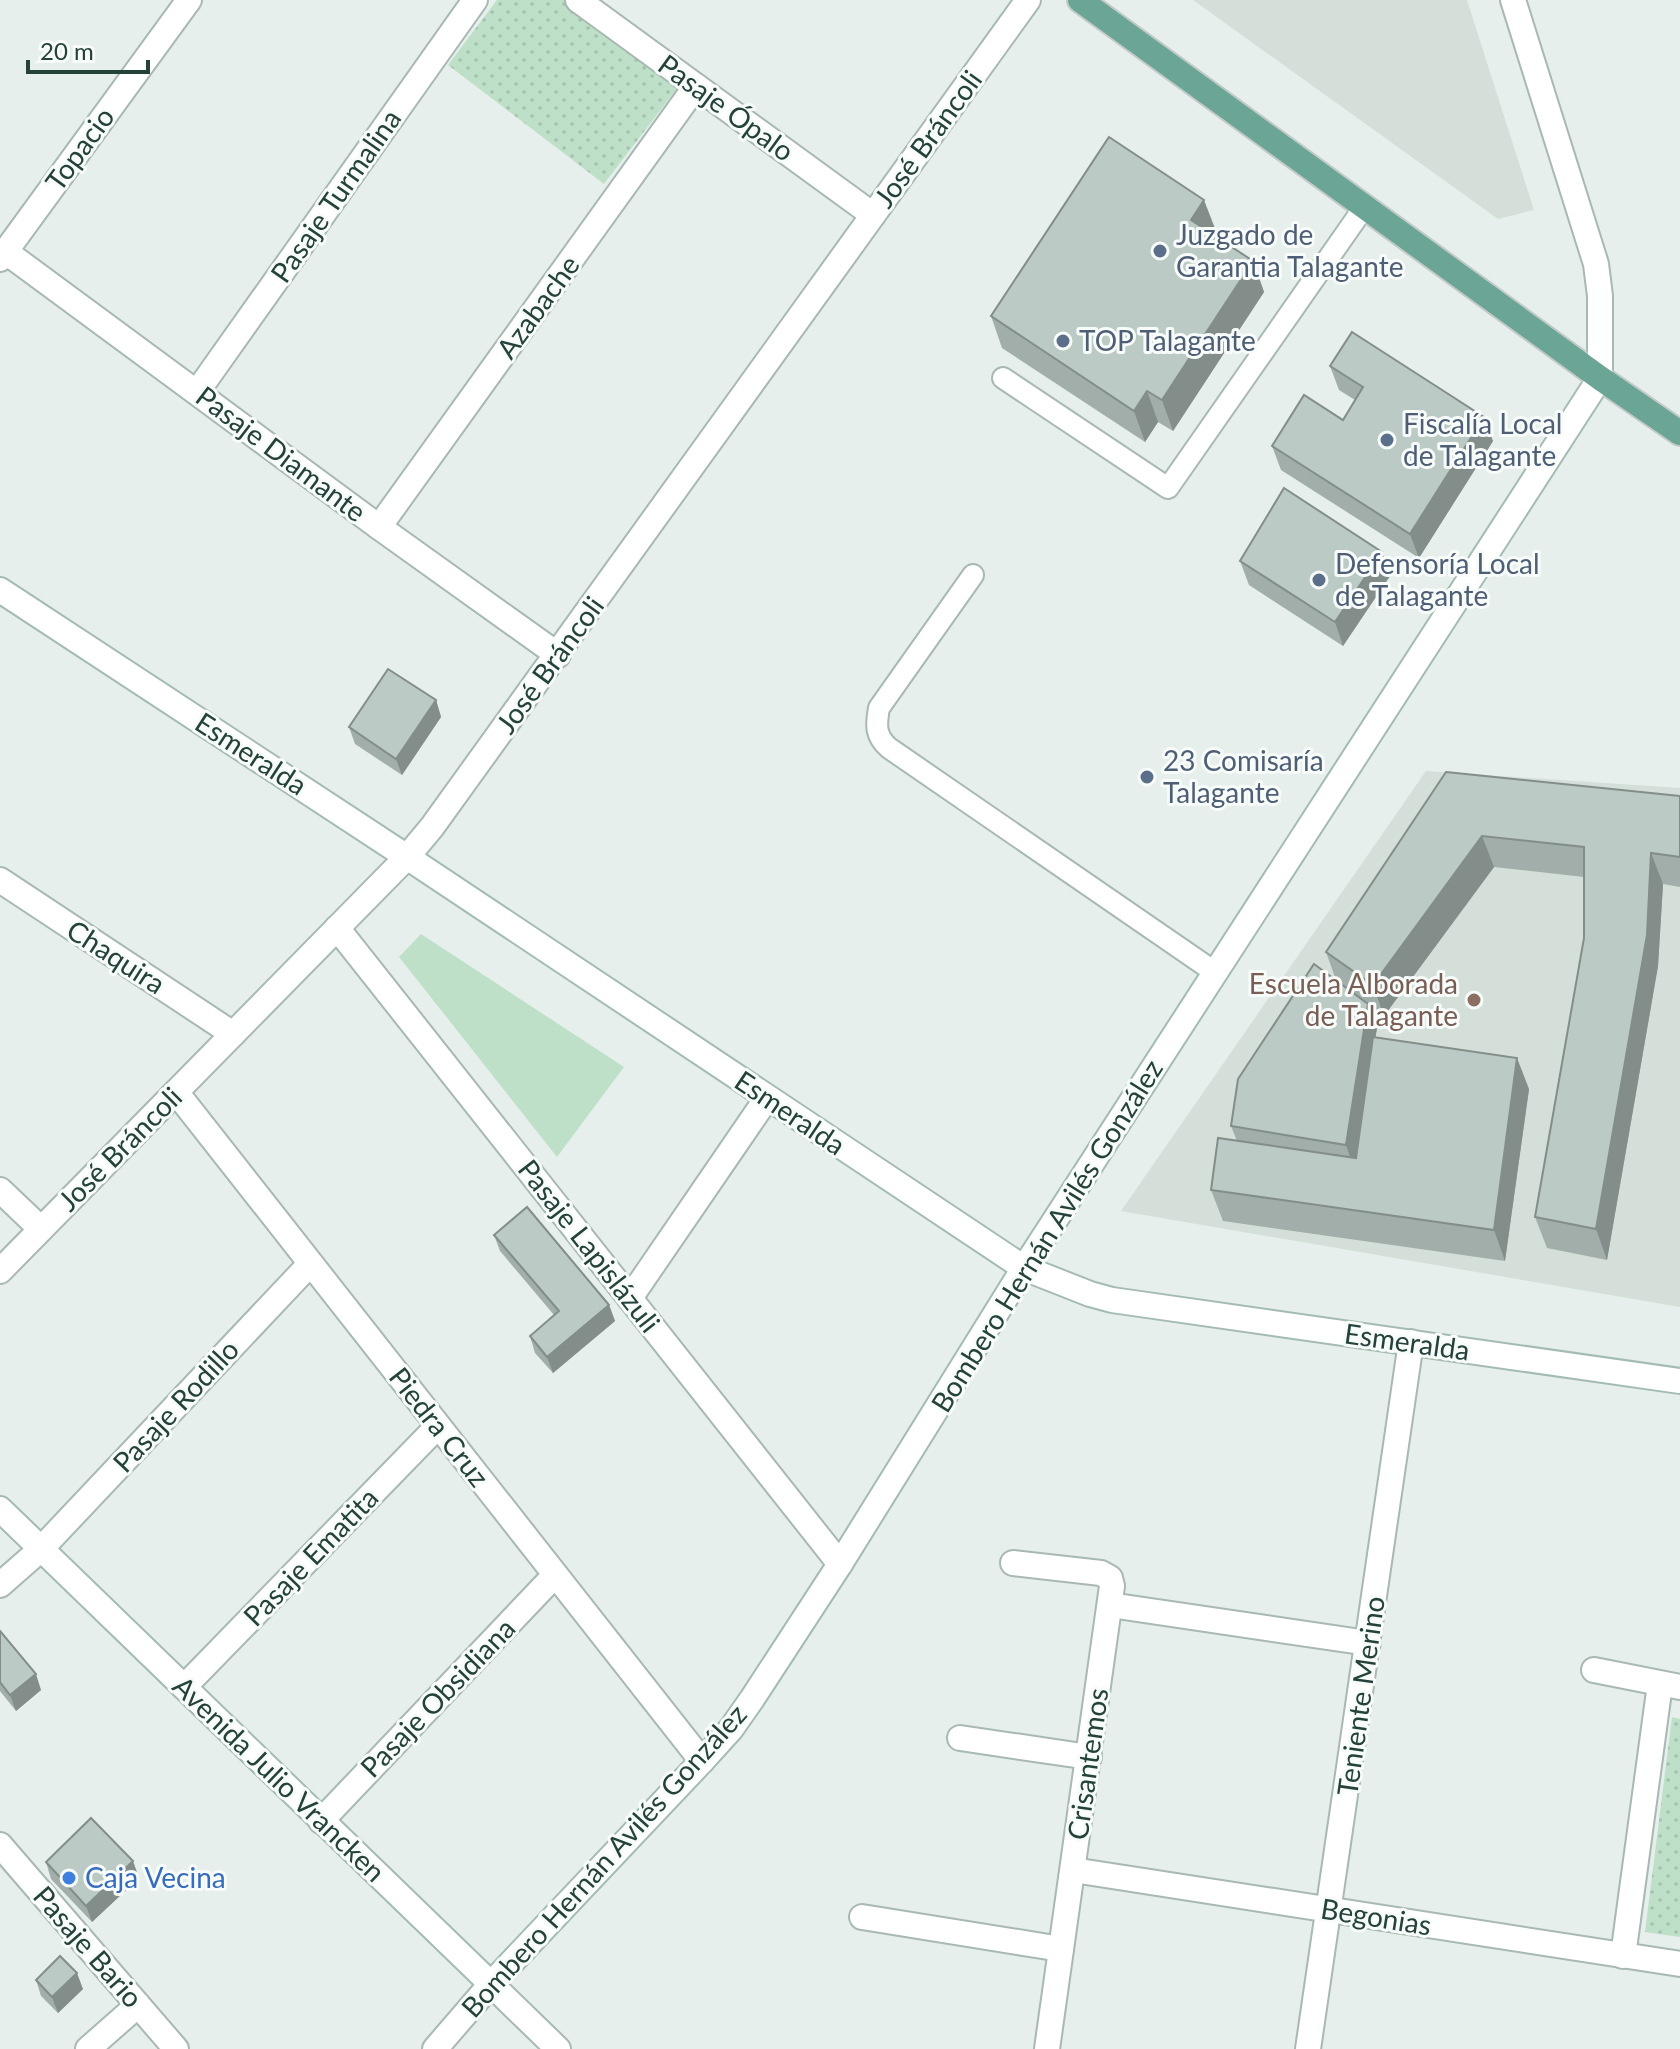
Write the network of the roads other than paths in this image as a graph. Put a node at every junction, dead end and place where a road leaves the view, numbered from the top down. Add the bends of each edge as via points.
1 (189, 0) edge
2 (475, 0) edge
3 (578, 0) edge
4 (1028, 0) edge
5 (1080, 0) edge
6 (1513, 0) edge
7 (696, 86) junction
8 (1365, 206) junction
9 (873, 215) junction
10 (3, 255) edge
11 (1003, 378) dead end
12 (1600, 378) junction
13 (197, 392) junction
14 (1680, 433) edge
15 (379, 527) junction
16 (973, 575) dead end
17 (0, 590) edge
18 (558, 655) junction
19 (407, 857) junction
20 (0, 880) edge
21 (337, 928) junction
22 (1216, 973) junction
23 (233, 1034) junction
24 (176, 1092) junction
25 (767, 1098) junction
26 (0, 1190) edge
27 (41, 1229) junction
28 (310, 1264) junction
29 (1024, 1268) junction
30 (0, 1271) edge
31 (630, 1298) junction
32 (1411, 1342) junction
33 (1680, 1381) edge
34 (438, 1426) junction
35 (0, 1509) edge
36 (41, 1549) junction
37 (1013, 1563) dead end
38 (840, 1564) junction
39 (555, 1575) junction
40 (0, 1585) edge
41 (1110, 1605) junction
42 (1368, 1643) junction
43 (1594, 1670) dead end
44 (1670, 1685) edge
45 (184, 1687) junction
46 (960, 1738) dead end
47 (1089, 1757) junction
48 (702, 1761) junction
49 (321, 1821) junction
50 (4, 1858) edge
51 (1073, 1870) junction
52 (1330, 1910) junction
53 (862, 1917) dead end
54 (1061, 1949) junction
55 (1623, 1956) junction
56 (1680, 1964) edge
57 (491, 1984) junction
58 (138, 2005) junction
59 (88, 2049) edge
60 (176, 2049) edge
61 (435, 2049) edge
62 (558, 2049) edge
63 (1047, 2049) edge
64 (1308, 2049) edge

1 - 10 street, Topacio
2 - 13 street, Pasaje Turmalina
3 - 7 street, Pasaje Ópalo
4 - 9 street, José Bráncoli
5 - 8 main road
6 - 12 street via 1596,264
7 - 9 street, Pasaje Ópalo
7 - 15 street, Azabache
8 - 11 lane via 1168,488
8 - 12 main road
9 - 18 street, José Bráncoli
10 - 13 street, Pasaje Diamante
12 - 14 main road
12 - 22 street, Bombero Hernán Avilés González
13 - 15 street, Pasaje Diamante
15 - 18 street, Pasaje Diamante
16 - 22 lane via 879,708 878,736
17 - 19 street, Esmeralda
18 - 19 street, José Bráncoli
19 - 21 street, José Bráncoli
19 - 25 street, Esmeralda
20 - 23 street, Chaquira
21 - 23 street, José Bráncoli
21 - 31 street, Pasaje Lapislázuli
22 - 29 street, Bombero Hernán Avilés González
23 - 24 street, José Bráncoli
24 - 27 street, José Bráncoli
24 - 28 street, Piedra Cruz
25 - 29 street, Esmeralda
25 - 31 street
26 - 27 street
27 - 30 street, José Bráncoli
28 - 34 street, Piedra Cruz
28 - 36 street, Pasaje Rodillo
29 - 32 street, Esmeralda via 1112,1300
29 - 38 street, Bombero Hernán Avilés González
31 - 38 street, Pasaje Lapislázuli
32 - 33 street, Esmeralda
32 - 42 street, Teniente Merino
34 - 39 street, Piedra Cruz
34 - 45 street, Pasaje Ematita
35 - 36 street, Avenida Julio Vrancken
36 - 40 street, Pasaje Rodillo
36 - 45 street, Avenida Julio Vrancken
37 - 41 street, Crisantemos via 1106,1575 1112,1586
38 - 48 street, Bombero Hernán Avilés González via 731,1729
39 - 48 street, Piedra Cruz
39 - 49 street, Pasaje Obsidiana
41 - 42 street
41 - 47 street, Crisantemos
42 - 52 street, Teniente Merino
43 - 44 street
44 - 55 street
45 - 49 street, Avenida Julio Vrancken
46 - 47 street
47 - 51 street, Crisantemos
48 - 57 street, Bombero Hernán Avilés González
49 - 57 street, Avenida Julio Vrancken
50 - 58 street, Pasaje Bario
51 - 52 street, Begonias
51 - 54 street, Crisantemos
52 - 55 street, Begonias
52 - 64 street, Teniente Merino
53 - 54 street
54 - 63 street, Crisantemos
55 - 56 street, Begonias
57 - 61 street, Bombero Hernán Avilés González
57 - 62 street, Avenida Julio Vrancken
58 - 59 street
58 - 60 street, Pasaje Bario

